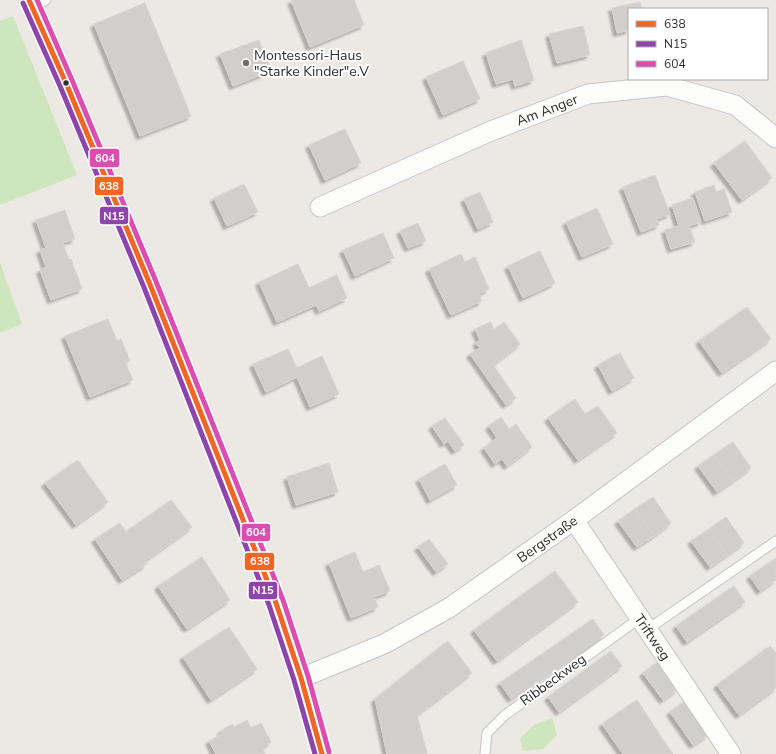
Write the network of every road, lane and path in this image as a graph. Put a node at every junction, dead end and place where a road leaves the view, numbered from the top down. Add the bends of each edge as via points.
1 (36, 3) edge
2 (776, 138) edge
3 (320, 207) dead end
4 (776, 371) edge
5 (574, 520) junction
6 (776, 541) edge
7 (644, 624) junction
8 (301, 678) junction
9 (322, 754) edge
10 (485, 754) edge
11 (731, 754) edge

1 - 8 street via 276,603
2 - 3 street, Am Anger via 735,104 667,86 588,94 491,131
4 - 5 street, Bergstraße
5 - 7 street, Triftweg
5 - 8 street, Bergstraße via 449,608 384,644
6 - 7 lane, Ribbeckweg
7 - 10 lane, Ribbeckweg via 505,715 487,733
7 - 11 street, Triftweg
8 - 9 street

